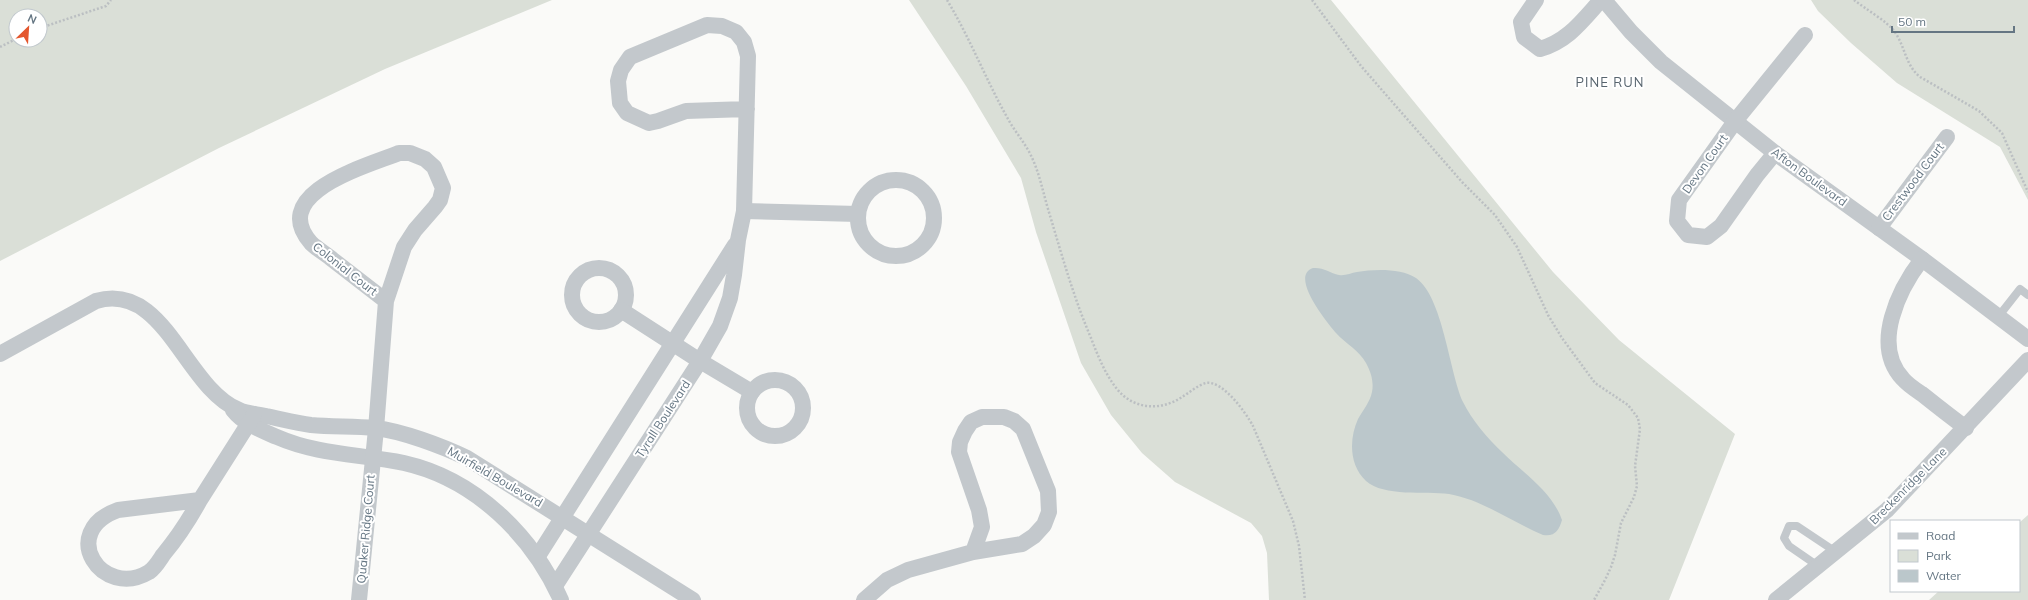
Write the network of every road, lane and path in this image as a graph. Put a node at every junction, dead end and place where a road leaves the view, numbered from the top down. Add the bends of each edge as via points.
1 (111, 0) edge
2 (947, 0) edge
3 (1312, 0) edge
4 (1536, 0) edge
5 (1600, 0) edge
6 (1604, 0) edge
7 (1854, 0) edge
8 (48, 25) edge
9 (1805, 35) dead end
10 (746, 109) junction
11 (1736, 120) junction
12 (1947, 137) dead end
13 (1775, 153) junction
14 (2028, 192) edge
15 (744, 211) junction
16 (858, 214) junction
17 (1879, 228) junction
18 (738, 240) junction
19 (1922, 259) junction
20 (2028, 295) edge
21 (386, 301) junction
22 (621, 310) dead end
23 (1998, 317) junction
24 (2028, 339) edge
25 (673, 344) junction
26 (2, 356) edge
27 (2028, 360) edge
28 (700, 362) junction
29 (752, 392) dead end
30 (252, 419) junction
31 (376, 428) junction
32 (1966, 428) junction
33 (373, 458) junction
34 (200, 500) junction
35 (563, 518) junction
36 (588, 535) junction
37 (974, 552) junction
38 (1836, 552) junction
39 (538, 556) junction
40 (1818, 566) junction
41 (558, 593) edge
42 (359, 600) edge
43 (693, 600) edge
44 (864, 600) edge
45 (1305, 600) edge
46 (1594, 600) edge
47 (1776, 600) edge

1 - 8 path via 106,6
2 - 45 path via 1008,119 1033,158 1071,284 1107,373 1118,390 1128,399 1144,406 1160,407 1178,400 1205,383 1214,384 1246,413 1293,521 1300,553
3 - 46 path via 1361,66 1462,182 1496,215 1516,247 1551,321 1562,338 1595,382 1628,405 1638,418 1640,429 1635,466 1637,486 1621,523 1613,561
4 - 5 street via 1521,22 1524,37 1540,49 1555,45 1573,31
6 - 11 street, Afton Boulevard via 1661,62
7 - 14 path via 1887,23 1894,31 1912,71 1979,111 2002,133
9 - 11 street, Devon Court
10 - 10 street, Tyrall Boulevard via 748,56 744,42 736,32 722,26 707,25 630,57 621,70 618,81 620,103 627,113 649,123 686,111
10 - 15 street, Tyrall Boulevard
11 - 13 street, Afton Boulevard
11 - 13 street, Devon Court via 1679,200 1677,220 1688,235 1706,237 1721,226
12 - 17 street, Crestwood Court
13 - 17 street, Afton Boulevard
15 - 16 street
15 - 18 street, Tyrall Boulevard
16 - 16 street via 860,232 868,244 880,253 895,256 910,254 922,246 931,234 934,219 932,204 924,192 912,183 897,180 882,182 870,190 861,202
17 - 19 street, Afton Boulevard
18 - 25 street, Tyrall Boulevard
18 - 28 street, Tyrall Boulevard via 730,298 720,326
19 - 23 street, Afton Boulevard
19 - 32 street via 1908,277 1894,307 1888,337 1893,364 1903,379
20 - 23 lane via 2020,289
21 - 21 street, Colonial Court via 404,247 414,230 436,207 443,188 434,167 410,153 399,153 334,179 304,201 300,213 300,227 311,243
21 - 31 street, Colonial Court
22 - 25 street
23 - 24 street, Afton Boulevard
25 - 28 street
25 - 35 street, Tyrall Boulevard
26 - 30 street, Muirfield Boulevard via 96,301 120,298 135,303 157,319 211,389
27 - 32 street, Breckenridge Lane
28 - 29 street
28 - 36 street, Tyrall Boulevard
30 - 31 street, Muirfield Boulevard
30 - 33 street, Muirfield Boulevard via 288,442 313,450
30 - 34 street
31 - 33 street, Colonial Court
31 - 35 street, Muirfield Boulevard via 448,449 467,458
32 - 38 street, Breckenridge Lane via 1887,510
33 - 39 street, Muirfield Boulevard via 405,464 450,479 491,507 518,532
33 - 42 street, Quaker Ridge Court
34 - 34 street via 118,510 106,514 89,536 93,562 101,572 113,577 127,580 140,577 151,570 182,532
35 - 36 street, Muirfield Boulevard
35 - 39 street, Tyrall Boulevard
36 - 41 street, Tyrall Boulevard
36 - 43 street, Muirfield Boulevard
37 - 37 street via 1022,544 1044,525 1049,512 1048,491 1023,430 1014,421 1004,417 982,417 971,422 960,442 959,452 979,510 982,528
37 - 44 street via 908,570 887,580
38 - 40 street, Breckenridge Lane
38 - 40 lane via 1797,526 1789,526 1784,538 1789,546
39 - 41 street, Muirfield Boulevard
40 - 47 street, Breckenridge Lane

